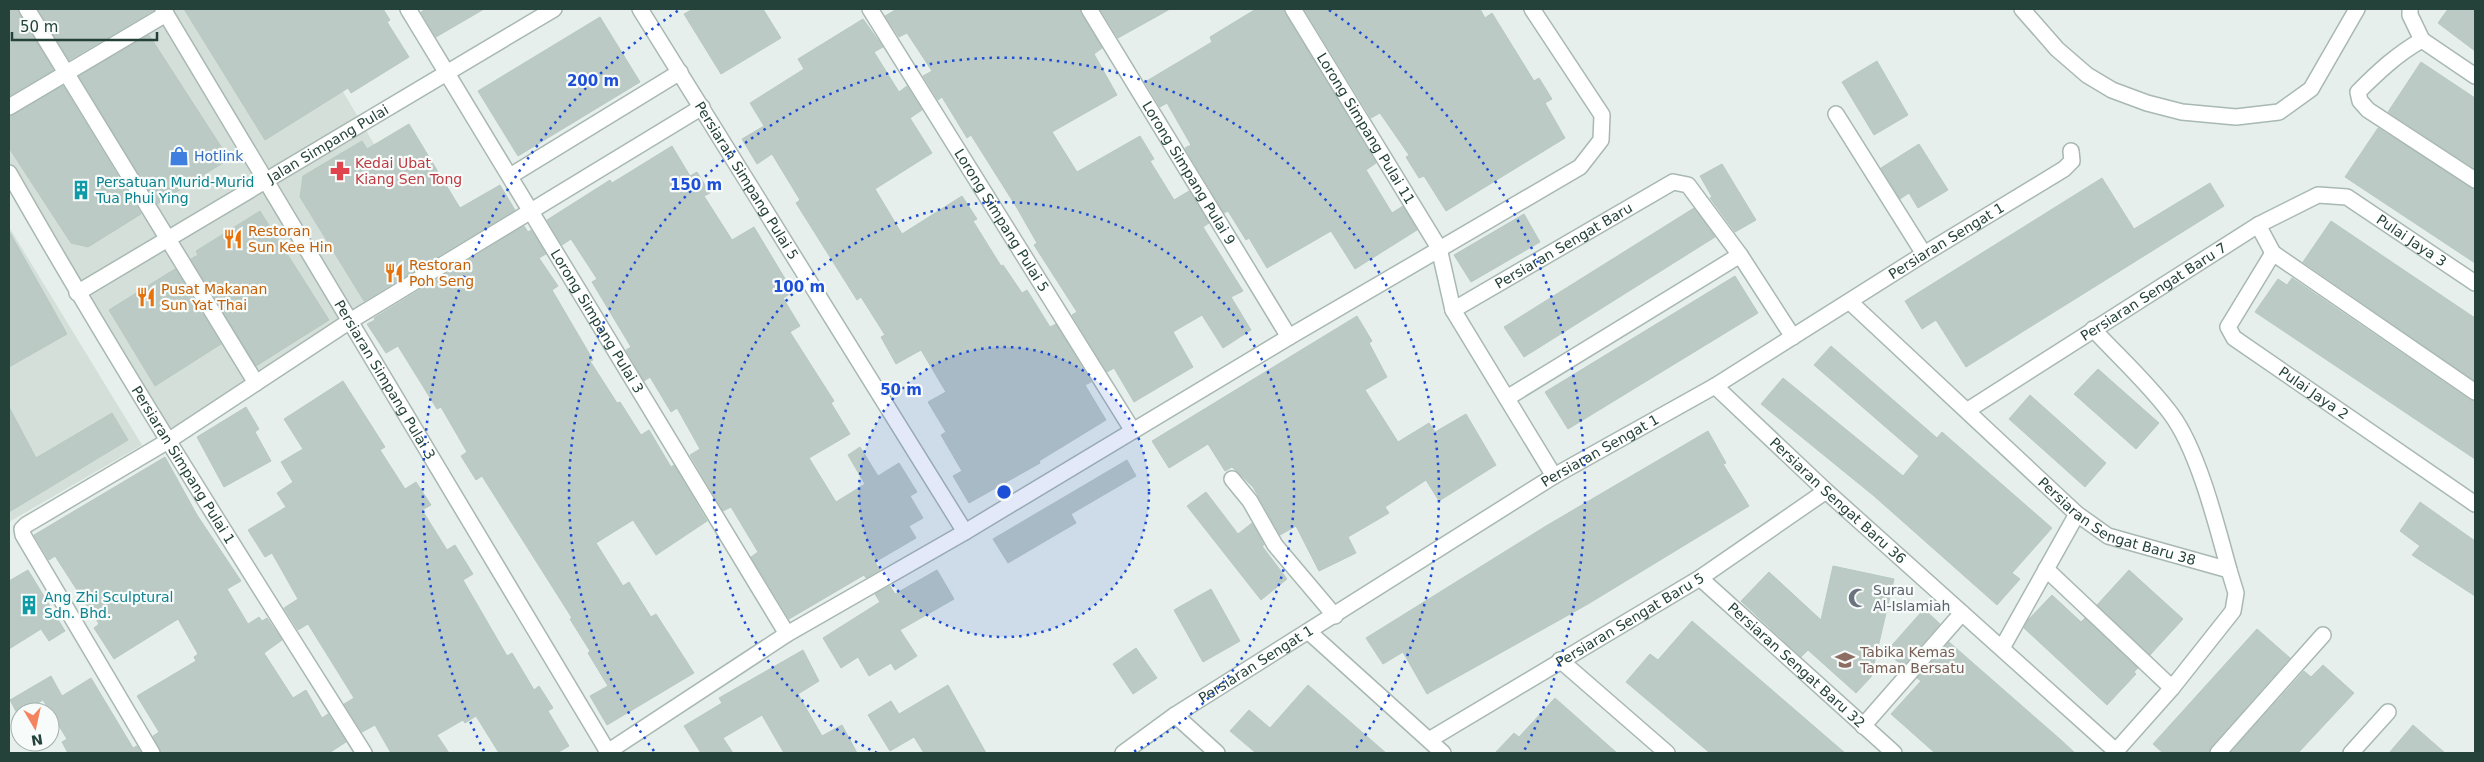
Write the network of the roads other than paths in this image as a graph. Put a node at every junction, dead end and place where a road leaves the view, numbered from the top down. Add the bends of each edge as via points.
1 (27, 9) edge
2 (408, 9) edge
3 (554, 9) edge
4 (640, 9) edge
5 (870, 9) edge
6 (1089, 9) edge
7 (1294, 9) edge
8 (1532, 9) edge
9 (2022, 9) edge
10 (2357, 9) edge
11 (2410, 9) edge
12 (165, 11) edge
13 (2422, 40) junction
14 (66, 72) junction
15 (680, 72) junction
16 (448, 73) junction
17 (2475, 76) edge
18 (9, 107) edge
19 (702, 108) junction
20 (1836, 114) dead end
21 (2071, 150) dead end
22 (9, 173) edge
23 (510, 176) junction
24 (267, 180) junction
25 (2475, 180) edge
26 (2347, 197) joint
27 (530, 210) junction
28 (2258, 225) junction
29 (169, 238) junction
30 (1439, 248) junction
31 (1924, 254) junction
32 (2273, 254) junction
33 (1740, 255) junction
34 (2475, 283) edge
35 (77, 293) junction
36 (1850, 302) junction
37 (1453, 310) junction
38 (350, 321) junction
39 (2094, 329) junction
40 (1289, 337) junction
41 (1793, 337) junction
42 (256, 383) junction
43 (1715, 386) junction
44 (2475, 392) edge
45 (1506, 398) junction
46 (1968, 410) junction
47 (1134, 431) junction
48 (168, 441) junction
49 (1554, 476) junction
50 (1232, 478) dead end
51 (1826, 491) junction
52 (2475, 504) edge
53 (2077, 514) junction
54 (965, 532) junction
55 (2046, 569) junction
56 (2229, 570) junction
57 (1700, 578) junction
58 (1962, 613) junction
59 (1335, 616) junction
60 (1309, 632) junction
61 (787, 634) junction
62 (2323, 635) dead end
63 (2002, 648) junction
64 (1560, 660) junction
65 (2172, 688) junction
66 (2388, 712) dead end
67 (1175, 715) junction
68 (1863, 726) junction
69 (1429, 740) junction
70 (2117, 752) edge
71 (152, 753) edge
72 (364, 753) edge
73 (607, 753) edge
74 (1122, 753) edge
75 (1216, 753) edge
76 (1442, 753) edge
77 (1667, 753) edge
78 (1894, 753) edge
79 (2218, 753) edge
80 (2350, 753) edge

1 - 14 street
2 - 16 street, Lorong Simpang Pulai 3
3 - 16 street, Jalan Simpang Pulai
4 - 15 street, Persiaran Simpang Pulai 5
5 - 47 street, Lorong Simpang Pulai 5
6 - 40 street, Lorong Simpang Pulai 9
7 - 30 street, Lorong Simpang Pulai 11
8 - 30 street via 1602,115 1601,140 1580,167
9 - 10 street via 2057,49 2087,75 2112,90 2182,112 2236,117 2279,112 2311,89
11 - 13 street
12 - 14 street
12 - 24 street, Persiaran Simpang Pulai 3
13 - 17 street
13 - 25 street via 2398,54 2371,78 2358,92 2360,101 2368,110
14 - 18 street
14 - 29 street
15 - 19 street, Persiaran Simpang Pulai 5
15 - 23 street
16 - 23 street, Lorong Simpang Pulai 3
16 - 24 street, Jalan Simpang Pulai
19 - 27 street
19 - 54 street, Persiaran Simpang Pulai 5
20 - 31 street
21 - 31 street, Persiaran Sengat 1 via 2072,161 2064,169
22 - 35 street, Persiaran Simpang Pulai 1
23 - 27 street, Lorong Simpang Pulai 3
24 - 29 street, Jalan Simpang Pulai
24 - 38 street, Persiaran Simpang Pulai 3
26 - 28 street, Persiaran Sengat Baru 7 via 2318,195
26 - 34 street, Pulai Jaya 3
27 - 38 street
27 - 61 street, Lorong Simpang Pulai 3
28 - 32 street
28 - 39 street, Persiaran Sengat Baru 7
29 - 35 street, Jalan Simpang Pulai
29 - 42 street
30 - 37 street, Lorong Simpang Pulai 11
30 - 40 street
31 - 36 street, Persiaran Sengat 1
32 - 44 street
32 - 52 street, Pulai Jaya 2 via 2228,327 2234,338
33 - 37 street, Persiaran Sengat Baru via 1688,185 1673,182
33 - 41 street
33 - 45 street
35 - 48 street, Persiaran Simpang Pulai 1
36 - 41 street, Persiaran Sengat 1
36 - 46 street, Persiaran Sengat Baru 38
37 - 45 street, Lorong Simpang Pulai 11
38 - 42 street
38 - 73 street, Persiaran Simpang Pulai 3
39 - 46 street, Persiaran Sengat Baru 7
39 - 56 street via 2171,414 2188,444 2218,527
40 - 47 street
41 - 43 street, Persiaran Sengat 1
42 - 48 street
43 - 49 street, Persiaran Sengat 1
43 - 51 street, Persiaran Sengat Baru 36
45 - 49 street, Lorong Simpang Pulai 11
46 - 53 street, Persiaran Sengat Baru 38
47 - 54 street
48 - 71 street via 22,529 22,534
48 - 72 street, Persiaran Simpang Pulai 1
49 - 59 street, Persiaran Sengat 1
50 - 59 street via 1250,501 1275,545
51 - 57 street, Persiaran Sengat Baru 5
51 - 58 street, Persiaran Sengat Baru 36
53 - 55 street
53 - 56 street, Persiaran Sengat Baru 38 via 2108,536
54 - 61 street
55 - 63 street
55 - 65 street
56 - 65 street via 2236,593 2233,610
57 - 64 street, Persiaran Sengat Baru 5
57 - 68 street, Persiaran Sengat Baru 32
58 - 63 street, Persiaran Sengat Baru 36
58 - 68 street
59 - 60 street, Persiaran Sengat 1
60 - 67 street, Persiaran Sengat 1
60 - 69 street
61 - 73 street
62 - 79 street
63 - 70 street, Persiaran Sengat Baru 36
64 - 69 street, Persiaran Sengat Baru 5
64 - 77 street
65 - 70 street
66 - 80 street
67 - 74 street, Persiaran Sengat 1
67 - 75 street
68 - 78 street, Persiaran Sengat Baru 32
69 - 76 street

